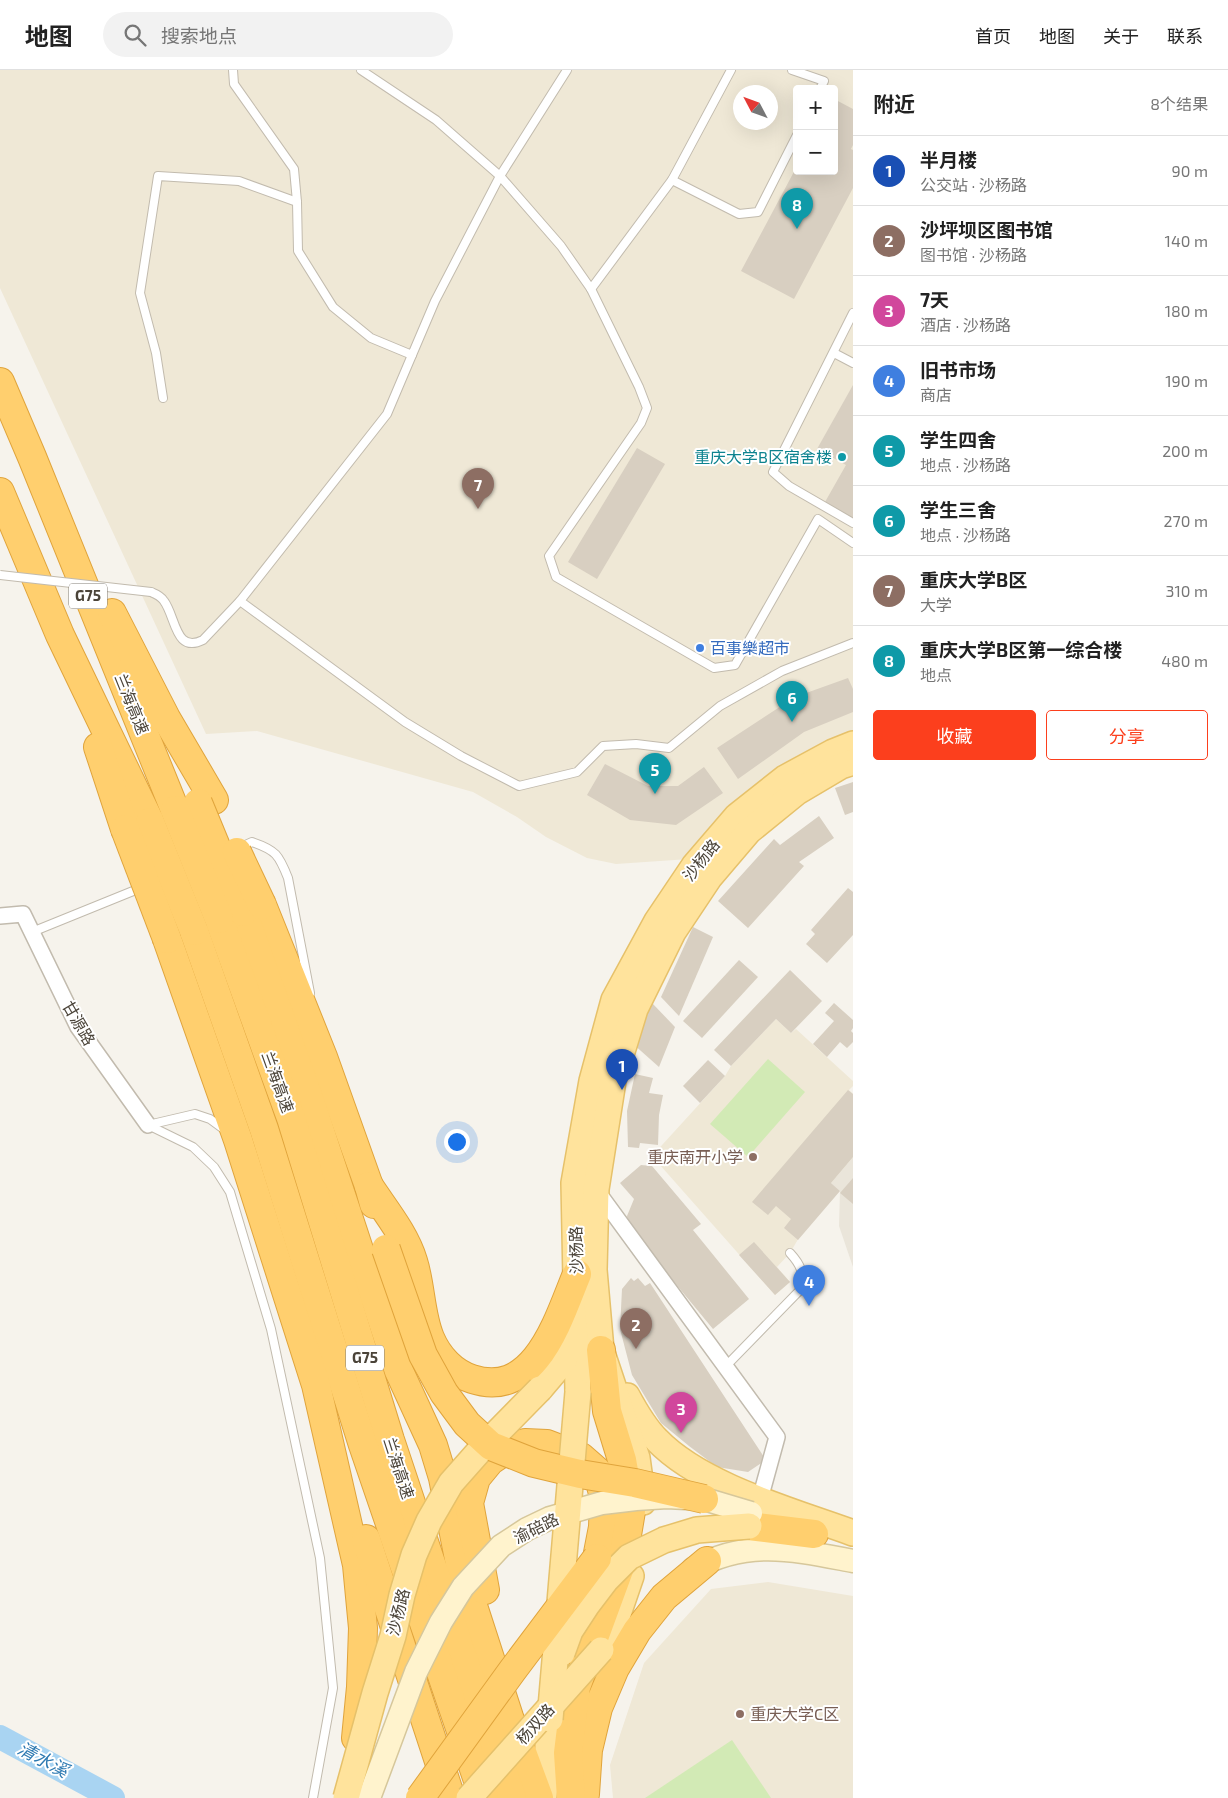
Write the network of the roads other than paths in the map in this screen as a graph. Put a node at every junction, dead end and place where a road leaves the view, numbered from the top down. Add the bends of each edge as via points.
1 (233, 70) edge
2 (361, 70) edge
3 (567, 70) edge
4 (731, 70) edge
5 (792, 70) edge
6 (822, 85) edge
7 (793, 143) edge
8 (500, 176) junction
9 (672, 180) junction
10 (297, 202) junction
11 (591, 289) junction
12 (853, 313) edge
13 (834, 353) junction
14 (412, 355) junction
15 (853, 363) edge
16 (0, 382) edge
17 (163, 398) dead end
18 (32, 457) junction
19 (0, 492) edge
20 (853, 523) edge
21 (853, 543) edge
22 (0, 575) edge
23 (240, 601) junction
24 (853, 643) edge
25 (853, 744) edge
26 (853, 762) edge
27 (196, 804) junction
28 (138, 826) junction
29 (216, 857) dead end
30 (206, 861) dead end
31 (188, 868) dead end
32 (179, 872) dead end
33 (160, 880) dead end
34 (151, 883) dead end
35 (241, 912) junction
36 (0, 916) edge
37 (32, 932) junction
38 (312, 1000) dead end
39 (313, 1010) dead end
40 (323, 1057) junction
41 (148, 1125) junction
42 (238, 1140) junction
43 (369, 1186) junction
44 (596, 1189) junction
45 (790, 1253) dead end
46 (576, 1274) junction
47 (577, 1329) junction
48 (601, 1350) junction
49 (726, 1366) junction
50 (399, 1371) junction
51 (316, 1385) junction
52 (704, 1500) junction
53 (754, 1512) junction
54 (853, 1532) edge
55 (814, 1534) joint
56 (853, 1540) edge
57 (600, 1561) junction
58 (707, 1561) junction
59 (853, 1561) edge
60 (601, 1650) junction
61 (510, 1717) junction
62 (550, 1719) junction
63 (349, 1787) edge
64 (313, 1798) edge
65 (369, 1798) edge
66 (420, 1798) edge
67 (435, 1798) edge
68 (451, 1798) edge
69 (469, 1798) edge
70 (484, 1798) edge
71 (512, 1798) edge
72 (539, 1798) edge
73 (544, 1798) edge
74 (571, 1798) edge
75 (586, 1798) edge

1 - 10 lane via 234,84 294,169
2 - 8 lane via 436,120
3 - 8 lane
4 - 9 lane
5 - 6 lane via 824,81
7 - 9 lane via 758,212 739,214
8 - 11 lane via 560,246
8 - 14 lane via 435,302
9 - 11 lane
10 - 14 lane via 298,251 333,307 371,338
10 - 17 lane via 239,181 158,176 140,293 156,353
11 - 21 lane via 647,408 641,423 549,556 556,578 714,668 735,665 818,519
12 - 13 lane
13 - 15 lane
13 - 20 lane via 773,472 789,486
14 - 23 lane via 387,414
16 - 18 highway, 兰海高速 / G75
18 - 27 highway, 兰海高速 / G75
18 - 27 highway via 166,718
19 - 28 highway, G75
22 - 23 lane, bridge via 151,592 165,602 180,636 196,644
23 - 24 lane via 404,722 519,786 577,772 603,746 636,744 669,748 720,706 782,671
25 - 46 main road, 沙杨路 via 785,778 737,816 694,866 662,913 614,1000 592,1081 574,1183
26 - 44 main road, 沙杨路 via 796,792 749,831 709,878 673,932 629,1027 613,1081
27 - 35 highway, 兰海高速 / G75, bridge
27 - 35 highway, bridge
28 - 42 highway, bridge via 167,939
28 - 70 highway, 兰海高速 / G75, bridge via 194,931 264,1129 363,1445
29 - 38 lane via 252,842 270,848 281,860 288,878
30 - 31 lane
32 - 33 lane
34 - 37 lane
35 - 40 highway
35 - 50 highway via 313,1110
35 - 71 highway, 兰海高速 / G75 via 291,1118 393,1449
36 - 37 street, 甘源路 via 23,914
37 - 41 street, 甘源路 via 78,1027
39 - 40 lane
40 - 43 highway
41 - 42 lane via 195,1114 210,1119
41 - 64 lane via 193,1147 214,1167 230,1192 271,1329 320,1558 333,1688
42 - 51 highway
43 - 46 highway via 407,1244 414,1261 430,1338 447,1364 460,1375 491,1382 508,1380 526,1369 553,1333
43 - 52 highway, bridge via 386,1249 423,1354 444,1393 467,1424 491,1446 534,1463
44 - 48 main road, 沙杨路 via 594,1270
44 - 49 street
45 - 49 lane via 800,1265 802,1288
46 - 47 main road, 沙杨路
47 - 62 main road, bridge via 578,1392
47 - 63 main road, 沙杨路, bridge via 563,1362 451,1483 429,1521 414,1555
48 - 53 main road via 641,1421 657,1440
48 - 60 main road, 沙杨路 via 637,1458 643,1510 632,1572 618,1614
48 - 74 highway via 607,1411 622,1460 631,1511 623,1559 576,1687 568,1753
49 - 53 street via 777,1437
50 - 57 highway via 422,1393 465,1415 510,1428 577,1439 603,1460 617,1491 616,1524
50 - 61 highway via 443,1478 461,1569
51 - 63 highway, bridge via 357,1564 363,1628 361,1687
51 - 68 highway
52 - 53 main road, 渝碚路, bridge
52 - 65 main road, 渝碚路, bridge via 667,1497 602,1504 550,1518 501,1546 463,1588 440,1622 416,1672
53 - 54 main road
53 - 55 highway
53 - 62 main road, bridge via 664,1540 630,1558 606,1580 570,1632 563,1650
55 - 56 main road
57 - 61 highway via 604,1497 597,1471 581,1457 547,1444 525,1443 490,1461 476,1478 469,1503
57 - 66 highway, bridge via 512,1671
57 - 67 highway, bridge
58 - 59 main road via 736,1552 764,1549 793,1550
58 - 60 main road via 659,1592
58 - 75 highway via 664,1597 614,1668 598,1708 588,1750
60 - 69 main road, 杨双路, bridge
61 - 72 highway
62 - 73 main road

